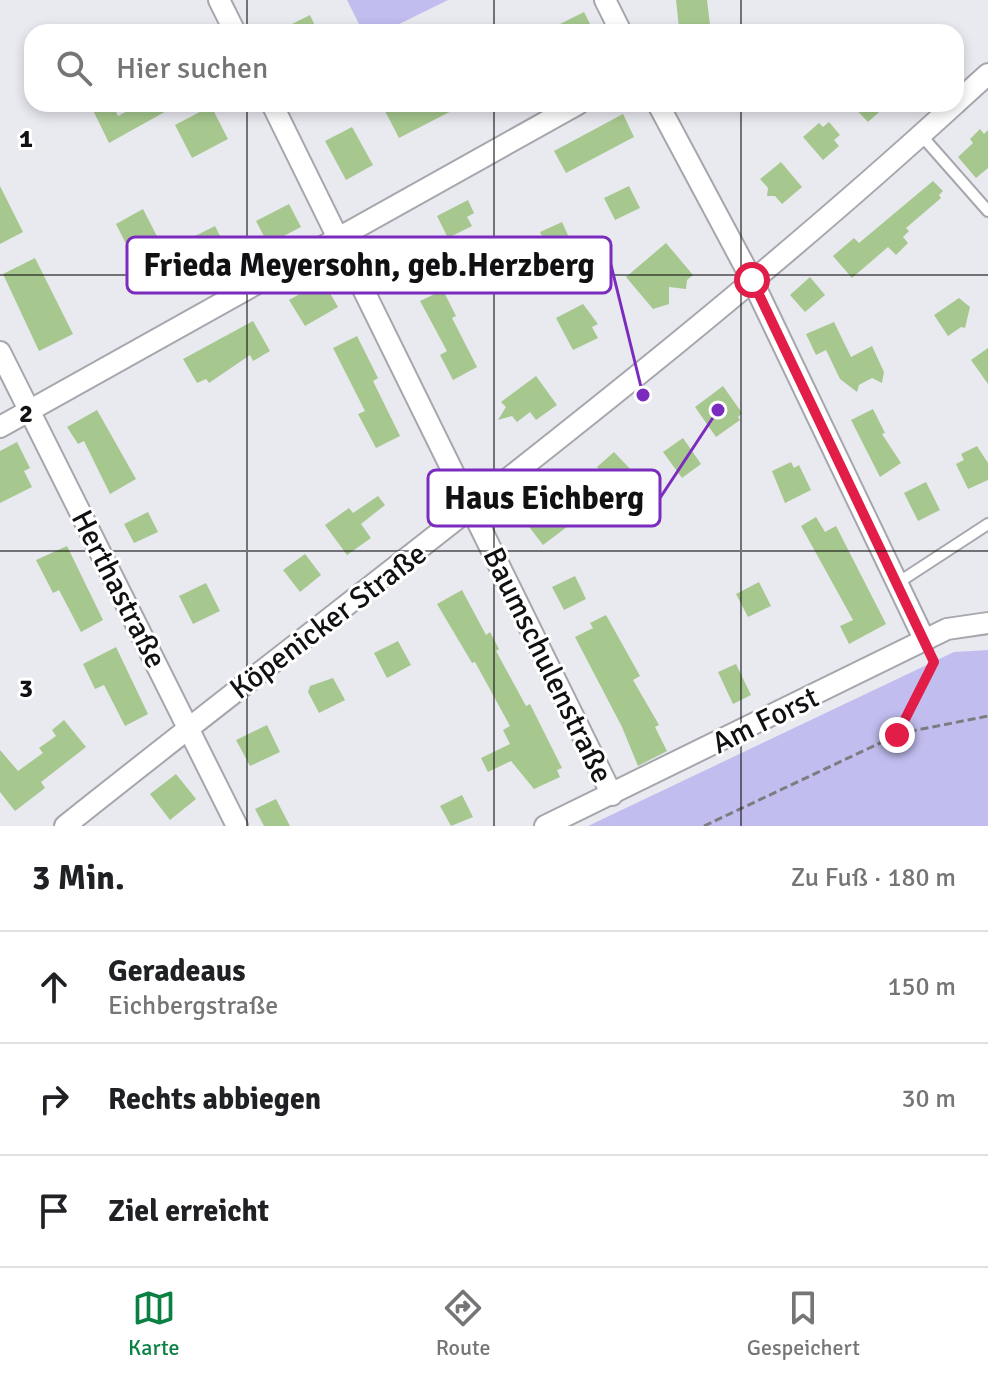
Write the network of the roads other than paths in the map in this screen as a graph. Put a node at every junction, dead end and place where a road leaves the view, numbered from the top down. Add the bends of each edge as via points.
1 (219, 0) edge
2 (605, 0) edge
3 (231, 24) edge
4 (617, 24) edge
5 (988, 74) edge
6 (964, 96) edge
7 (276, 112) edge
8 (564, 112) edge
9 (662, 112) edge
10 (947, 112) edge
11 (921, 135) junction
12 (988, 211) edge
13 (339, 237) junction
14 (752, 280) junction
15 (0, 352) edge
16 (30, 413) junction
17 (0, 427) edge
18 (472, 511) junction
19 (988, 524) edge
20 (896, 584) junction
21 (988, 623) edge
22 (925, 641) junction
23 (188, 728) junction
24 (612, 795) junction
25 (65, 826) edge
26 (237, 826) edge
27 (545, 826) edge

1 - 3 street
2 - 4 street
5 - 6 street, Köpenicker Straße
7 - 13 street, Baumschulenstraße
8 - 13 street
9 - 14 street
10 - 11 street, Köpenicker Straße
11 - 12 lane
11 - 14 street, Köpenicker Straße
13 - 16 street
13 - 18 street, Baumschulenstraße
14 - 18 street, Köpenicker Straße
14 - 20 street
15 - 16 street, Herthastraße
16 - 17 street
16 - 23 street, Herthastraße
18 - 23 street, Köpenicker Straße
18 - 24 street, Baumschulenstraße
19 - 20 lane
20 - 22 street
21 - 22 street, Am Forst via 947,629
22 - 24 street, Am Forst
23 - 25 street, Köpenicker Straße
23 - 26 street, Herthastraße
24 - 27 street, Am Forst

